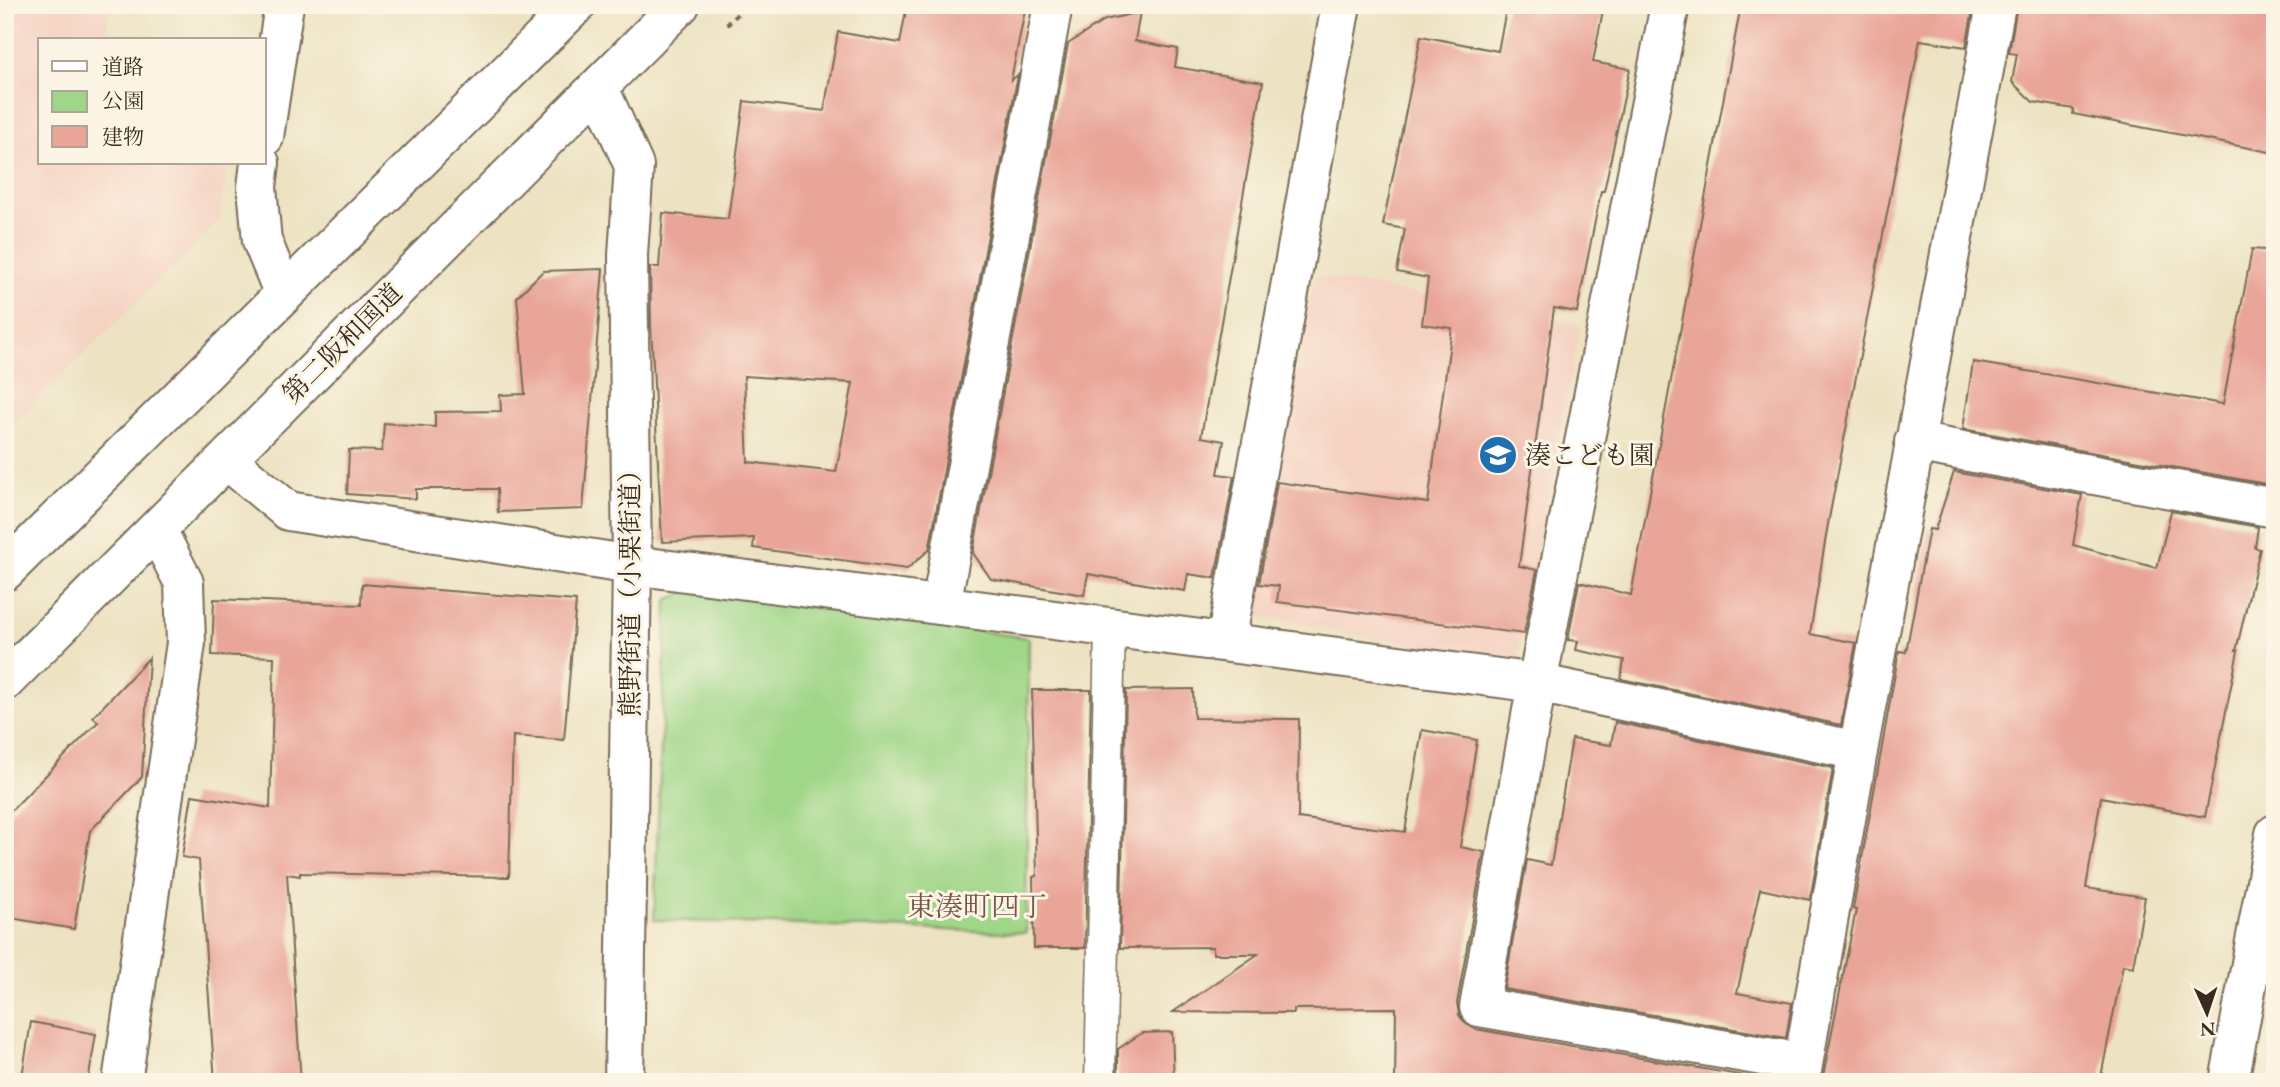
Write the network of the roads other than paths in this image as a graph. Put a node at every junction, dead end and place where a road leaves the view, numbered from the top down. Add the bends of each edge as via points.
1 (284, 5) edge
2 (576, 5) edge
3 (680, 5) edge
4 (1053, 5) edge
5 (1341, 5) edge
6 (1670, 5) edge
7 (1996, 5) edge
8 (604, 99) dead end
9 (266, 124) edge
10 (260, 164) edge
11 (279, 282) dead end
12 (1914, 442) junction
13 (239, 470) dead end
14 (2275, 508) edge
15 (161, 538) dead end
16 (632, 565) junction
17 (5, 572) edge
18 (941, 605) junction
19 (1110, 627) junction
20 (1226, 642) junction
21 (5, 681) edge
22 (1537, 683) junction
23 (1858, 751) junction
24 (2275, 834) edge
25 (1802, 1073) edge
26 (122, 1082) edge
27 (624, 1082) edge
28 (1100, 1082) edge
29 (2229, 1082) edge

1 - 9 main road
2 - 17 main road
3 - 21 main road, 第二阪和国道
4 - 18 main road
5 - 20 main road
6 - 22 main road
7 - 12 main road
8 - 16 main road, 熊野街道（小栗街道） via 634,166 628,255
10 - 11 main road via 257,187 262,241
12 - 14 main road
12 - 23 main road
13 - 16 main road via 288,511
15 - 26 main road via 184,583 186,643
16 - 18 main road
16 - 27 main road, 熊野街道（小栗街道）
18 - 19 main road
19 - 20 main road
19 - 28 lane
20 - 22 main road
22 - 23 main road
22 - 25 main road via 1479,1007
23 - 25 main road
24 - 29 main road

